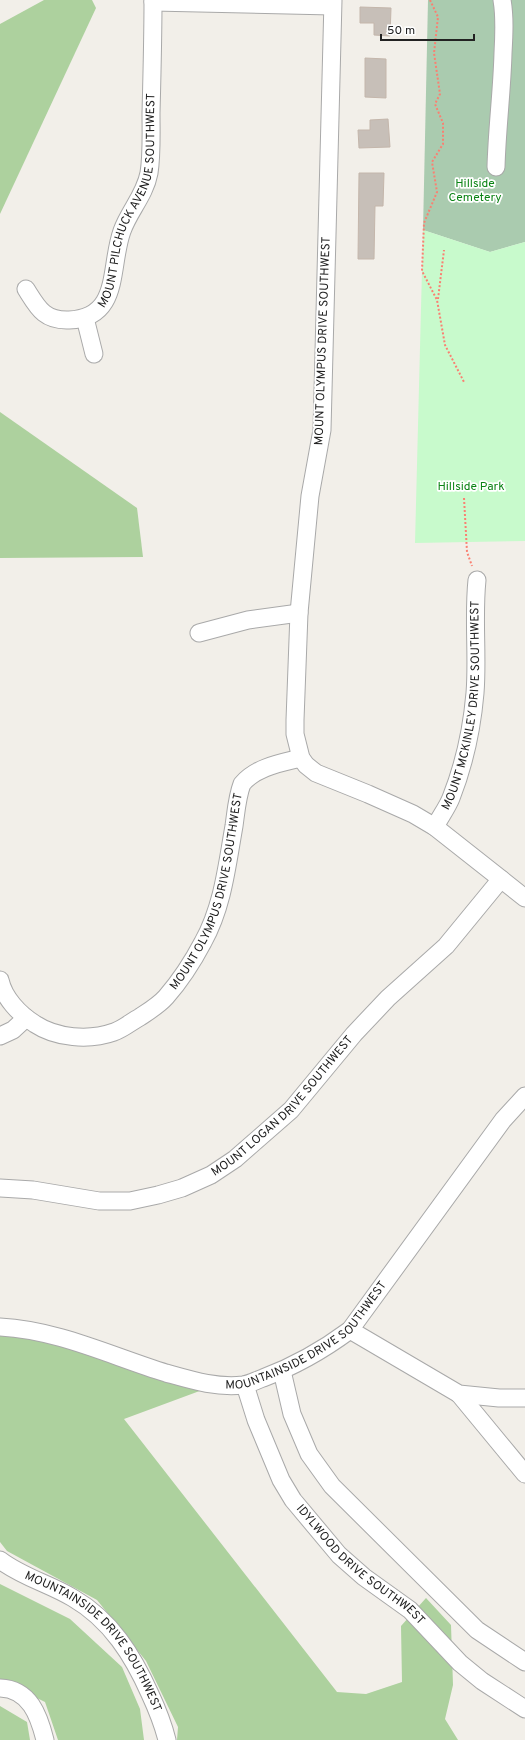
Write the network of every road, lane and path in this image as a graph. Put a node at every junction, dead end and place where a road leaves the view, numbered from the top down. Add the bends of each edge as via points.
1 (430, 0) edge
2 (502, 0) edge
3 (153, 1) edge
4 (333, 3) edge
5 (496, 167) dead end
6 (444, 250) dead end
7 (26, 289) dead end
8 (437, 300) junction
9 (85, 318) junction
10 (94, 354) dead end
11 (464, 382) dead end
12 (464, 498) dead end
13 (477, 580) joint
14 (299, 613) junction
15 (199, 633) dead end
16 (301, 758) junction
17 (435, 827) junction
18 (501, 879) junction
19 (525, 898) edge
20 (0, 985) edge
21 (26, 1018) junction
22 (0, 1036) edge
23 (525, 1096) edge
24 (0, 1188) edge
25 (0, 1327) edge
26 (350, 1330) junction
27 (282, 1371) junction
28 (244, 1385) junction
29 (459, 1394) junction
30 (525, 1398) edge
31 (525, 1474) edge
32 (0, 1560) edge
33 (525, 1662) edge
34 (0, 1688) edge
35 (525, 1709) edge
36 (45, 1740) edge
37 (167, 1740) edge

1 - 8 path via 438,17 434,53 440,94 435,104 443,123 443,144 432,162 437,192 424,223 422,271
2 - 5 street via 503,60
3 - 4 street
3 - 9 street, MOUNT PILCHUCK AVENUE SOUTHWEST via 149,174 138,204 122,230 105,302 100,309
4 - 14 street, MOUNT OLYMPUS DRIVE SOUTHWEST via 322,430 310,496
6 - 8 path
7 - 9 street, MOUNT PILCHUCK AVENUE SOUTHWEST via 48,317 55,320
8 - 11 path via 445,345
9 - 10 street
12 - 13 path via 467,552
13 - 17 street, MOUNT MCKINLEY DRIVE SOUTHWEST via 475,692 472,719 458,780 451,799
14 - 15 street via 248,620
14 - 16 street, MOUNT OLYMPUS DRIVE SOUTHWEST via 295,734
16 - 17 street via 316,773 400,808
16 - 21 street, MOUNT OLYMPUS DRIVE SOUTHWEST via 261,770 242,784 224,882 213,922 182,976 165,998 127,1025 100,1035 82,1037 61,1034 43,1029
17 - 18 street
18 - 19 street
18 - 24 street, MOUNT LOGAN DRIVE SOUTHWEST via 446,946 388,998 354,1034 291,1110 235,1159 211,1175 182,1188 130,1201 99,1201 33,1190
20 - 21 street, MOUNT OLYMPUS DRIVE SOUTHWEST via 13,1005
21 - 22 street via 13,1030
23 - 26 street, MOUNTAINSIDE DRIVE SOUTHWEST via 503,1120
25 - 28 street, MOUNTAINSIDE DRIVE SOUTHWEST via 59,1336 202,1383
26 - 27 street, MOUNTAINSIDE DRIVE SOUTHWEST via 315,1354
26 - 29 street
27 - 28 street, MOUNTAINSIDE DRIVE SOUTHWEST
27 - 33 street via 292,1414 309,1454 332,1486 477,1630
28 - 35 street, IDYLWOOD DRIVE SOUTHWEST via 281,1480 293,1500 334,1550 364,1577 410,1610 460,1663
29 - 30 street
29 - 31 street
32 - 37 street, MOUNTAINSIDE DRIVE SOUTHWEST via 74,1598 111,1628 139,1668 162,1720
34 - 36 street via 17,1692 33,1707 39,1717

